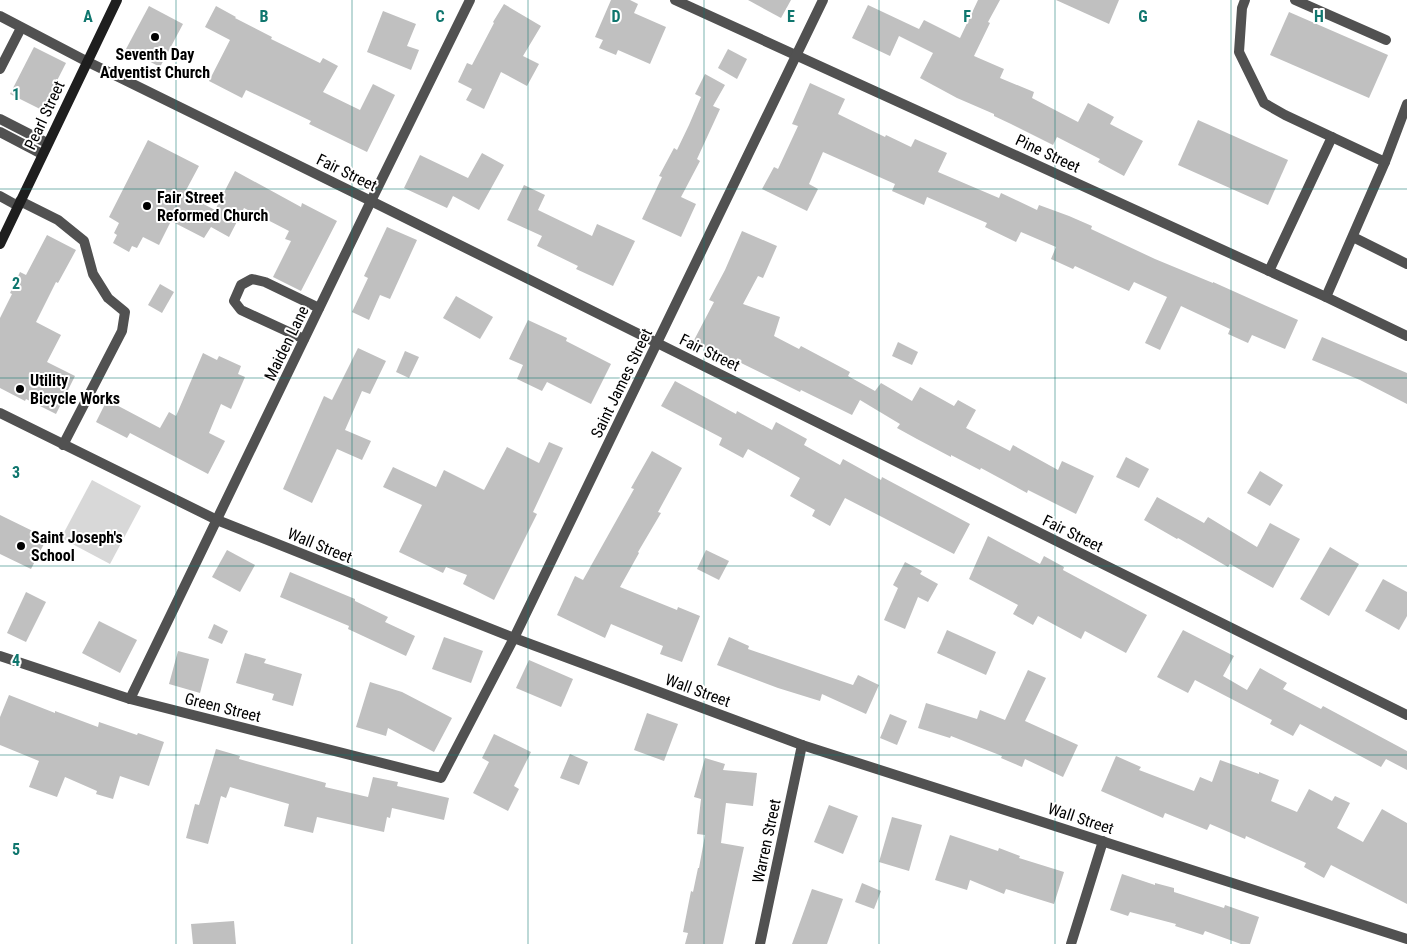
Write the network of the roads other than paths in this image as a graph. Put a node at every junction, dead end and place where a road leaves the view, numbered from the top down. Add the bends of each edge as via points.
1 (116, 0) edge
2 (470, 0) edge
3 (675, 0) edge
4 (823, 0) edge
5 (1245, 0) edge
6 (1295, 0) edge
7 (0, 16) edge
8 (21, 28) junction
9 (1386, 40) dead end
10 (797, 55) junction
11 (86, 61) junction
12 (0, 69) edge
13 (1407, 104) edge
14 (0, 119) edge
15 (0, 132) edge
16 (1332, 137) junction
17 (48, 143) junction
18 (42, 154) junction
19 (1385, 162) junction
20 (0, 196) edge
21 (371, 201) junction
22 (19, 204) junction
23 (1353, 237) junction
24 (0, 244) edge
25 (1407, 264) edge
26 (1270, 271) junction
27 (1326, 297) junction
28 (319, 308) junction
29 (1407, 336) edge
30 (304, 339) junction
31 (657, 342) junction
32 (0, 413) edge
33 (63, 445) junction
34 (217, 520) junction
35 (514, 638) junction
36 (0, 656) edge
37 (130, 699) junction
38 (1407, 716) edge
39 (802, 745) junction
40 (441, 778) joint
41 (1103, 841) junction
42 (1407, 939) edge
43 (760, 944) edge
44 (1071, 944) edge

1 - 11 main road, Pearl Street
2 - 21 street, Maiden Lane
3 - 10 street, Pine Street
4 - 10 street, Saint James Street
5 - 16 street via 1239,52 1264,103
6 - 9 street
7 - 8 street, Fair Street
8 - 11 street, Fair Street
8 - 12 street
10 - 26 street, Pine Street
10 - 31 street, Saint James Street
11 - 17 main road, Pearl Street
11 - 21 street, Fair Street
13 - 19 street
14 - 17 street
15 - 18 street
16 - 19 street
16 - 26 street
17 - 18 main road, Pearl Street
18 - 22 main road, Pearl Street
19 - 23 street
20 - 22 street
21 - 28 street, Maiden Lane
21 - 31 street, Fair Street
22 - 24 main road, Pearl Street
22 - 33 street via 58,220 84,241 93,274 108,298 126,312 122,331
23 - 25 street
23 - 27 street
26 - 27 street, Pine Street
27 - 29 street, Pine Street
28 - 30 street, Maiden Lane
28 - 30 street via 265,282 252,279 241,285 234,301 241,310
30 - 34 street, Maiden Lane
31 - 35 street, Saint James Street
31 - 38 street, Fair Street
32 - 33 street, Wall Street
33 - 34 street, Wall Street
34 - 35 street, Wall Street
34 - 37 street, Maiden Lane
35 - 39 street, Wall Street
35 - 40 street, Saint James Street
36 - 37 street, Green Street
37 - 40 street, Green Street
39 - 41 street, Wall Street
39 - 43 street, Warren Street
41 - 42 street, Wall Street
41 - 44 street

